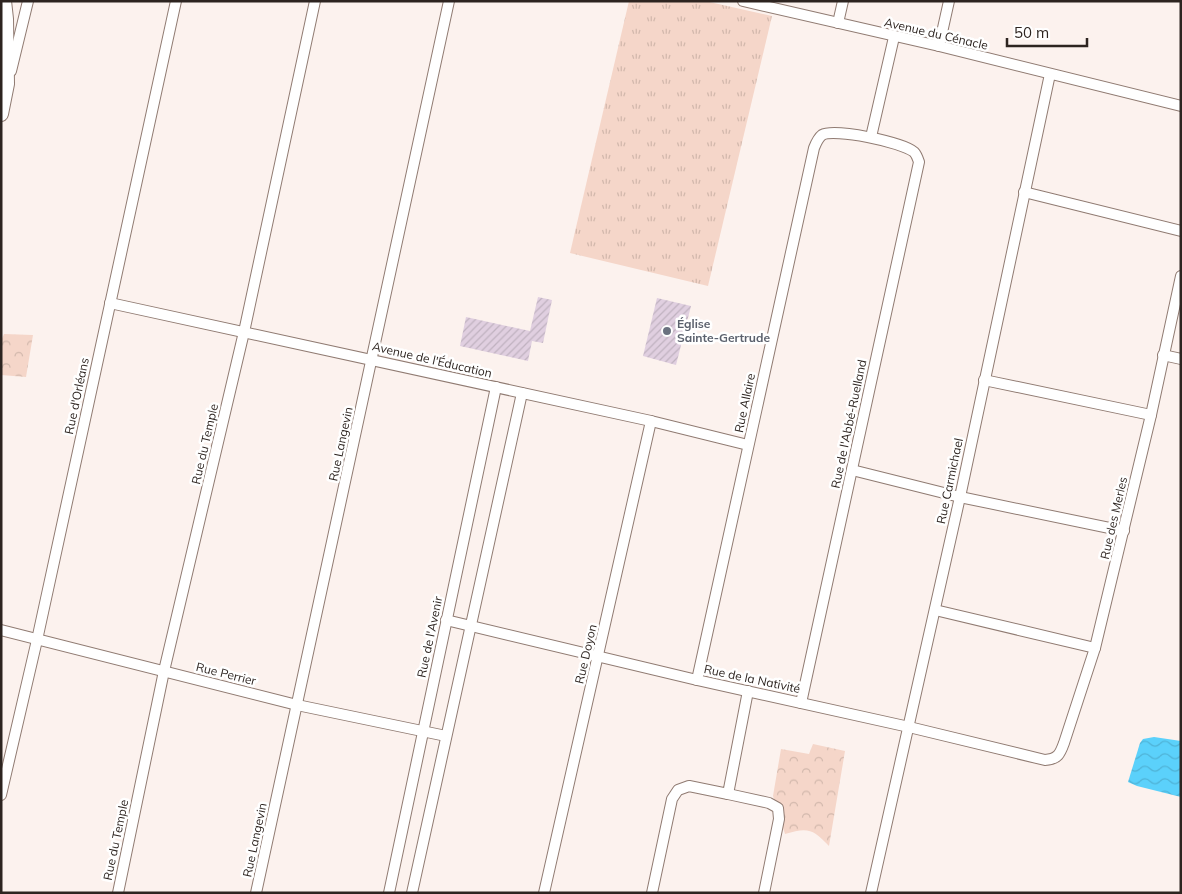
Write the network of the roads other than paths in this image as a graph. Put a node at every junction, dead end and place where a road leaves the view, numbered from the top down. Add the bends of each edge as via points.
1 (4, 1) edge
2 (28, 1) edge
3 (176, 1) edge
4 (315, 1) edge
5 (450, 1) edge
6 (743, 1) edge
7 (843, 1) edge
8 (949, 1) edge
9 (838, 23) junction
10 (894, 37) junction
11 (939, 46) junction
12 (1050, 74) junction
13 (7, 84) junction
14 (1181, 106) edge
15 (1, 114) edge
16 (871, 137) junction
17 (1024, 192) junction
18 (1181, 231) edge
19 (1181, 276) edge
20 (110, 303) junction
21 (244, 332) junction
22 (1163, 355) junction
23 (372, 359) junction
24 (1181, 359) edge
25 (984, 380) junction
26 (496, 387) junction
27 (522, 393) junction
28 (1151, 415) junction
29 (651, 421) junction
30 (748, 445) junction
31 (852, 470) junction
32 (960, 497) junction
33 (1124, 531) junction
34 (934, 610) junction
35 (446, 620) junction
36 (472, 626) junction
37 (1, 630) edge
38 (37, 640) junction
39 (1095, 648) junction
40 (599, 656) junction
41 (164, 671) junction
42 (697, 680) junction
43 (748, 691) junction
44 (801, 703) junction
45 (297, 705) junction
46 (909, 727) junction
47 (423, 731) junction
48 (446, 736) junction
49 (1054, 760) joint
50 (728, 794) junction
51 (1, 795) edge
52 (118, 893) edge
53 (256, 893) edge
54 (389, 893) edge
55 (412, 893) edge
56 (544, 893) edge
57 (652, 893) edge
58 (764, 893) edge
59 (871, 893) edge

1 - 13 street
2 - 13 street
3 - 20 street, Rue d'Orléans
4 - 21 street, Rue du Temple
5 - 23 street, Rue Langevin
6 - 9 street, Avenue du Cénacle
7 - 9 street
8 - 11 street
9 - 10 street, Avenue du Cénacle
10 - 11 street, Avenue du Cénacle
10 - 16 street
11 - 12 street, Avenue du Cénacle
12 - 14 street, Avenue du Cénacle
12 - 17 street, Rue Carmichael
13 - 15 street
16 - 30 street, Rue Allaire via 831,132 818,138 814,148
16 - 31 street, Rue de l'Abbé-Ruelland via 915,152 919,162
17 - 18 street
17 - 25 street, Rue Carmichael
19 - 22 street, Rue des Merles
20 - 21 street, Avenue de l'Éducation
20 - 38 street, Rue d'Orléans
21 - 23 street, Avenue de l'Éducation
21 - 41 street, Rue du Temple
22 - 24 street
22 - 28 street, Rue des Merles
23 - 26 street, Avenue de l'Éducation
23 - 45 street, Rue Langevin
25 - 28 street
25 - 32 street, Rue Carmichael
26 - 27 street, Avenue de l'Éducation
26 - 35 street, Rue de l'Avenir
27 - 29 street, Avenue de l'Éducation
27 - 36 street
28 - 33 street, Rue des Merles
29 - 30 street, Avenue de l'Éducation
29 - 40 street, Rue Doyon
30 - 42 street, Rue Allaire
31 - 32 street
31 - 44 street, Rue de l'Abbé-Ruelland
32 - 33 street
32 - 34 street, Rue Carmichael
33 - 39 street, Rue des Merles
34 - 39 street
34 - 46 street, Rue Carmichael
35 - 36 street, Rue de la Nativité
35 - 47 street, Rue de l'Avenir
36 - 40 street, Rue de la Nativité
36 - 48 street
37 - 38 street, Rue Perrier
38 - 41 street, Rue Perrier
38 - 51 street, Rue d'Orléans
39 - 49 street, Rue des Merles via 1060,754
40 - 42 street, Rue de la Nativité
40 - 56 street, Rue Doyon
41 - 45 street, Rue Perrier
41 - 52 street, Rue du Temple
42 - 43 street, Rue de la Nativité
43 - 44 street, Rue de la Nativité
43 - 50 street
44 - 46 street, Rue de la Nativité
45 - 47 street, Rue Perrier
45 - 53 street, Rue Langevin
46 - 49 street, Rue de la Nativité
46 - 59 street, Rue Carmichael
47 - 48 street, Rue Perrier
47 - 54 street, Rue de l'Avenir
48 - 55 street
50 - 57 street via 690,786 678,790 672,799
50 - 58 street via 778,808 779,819

